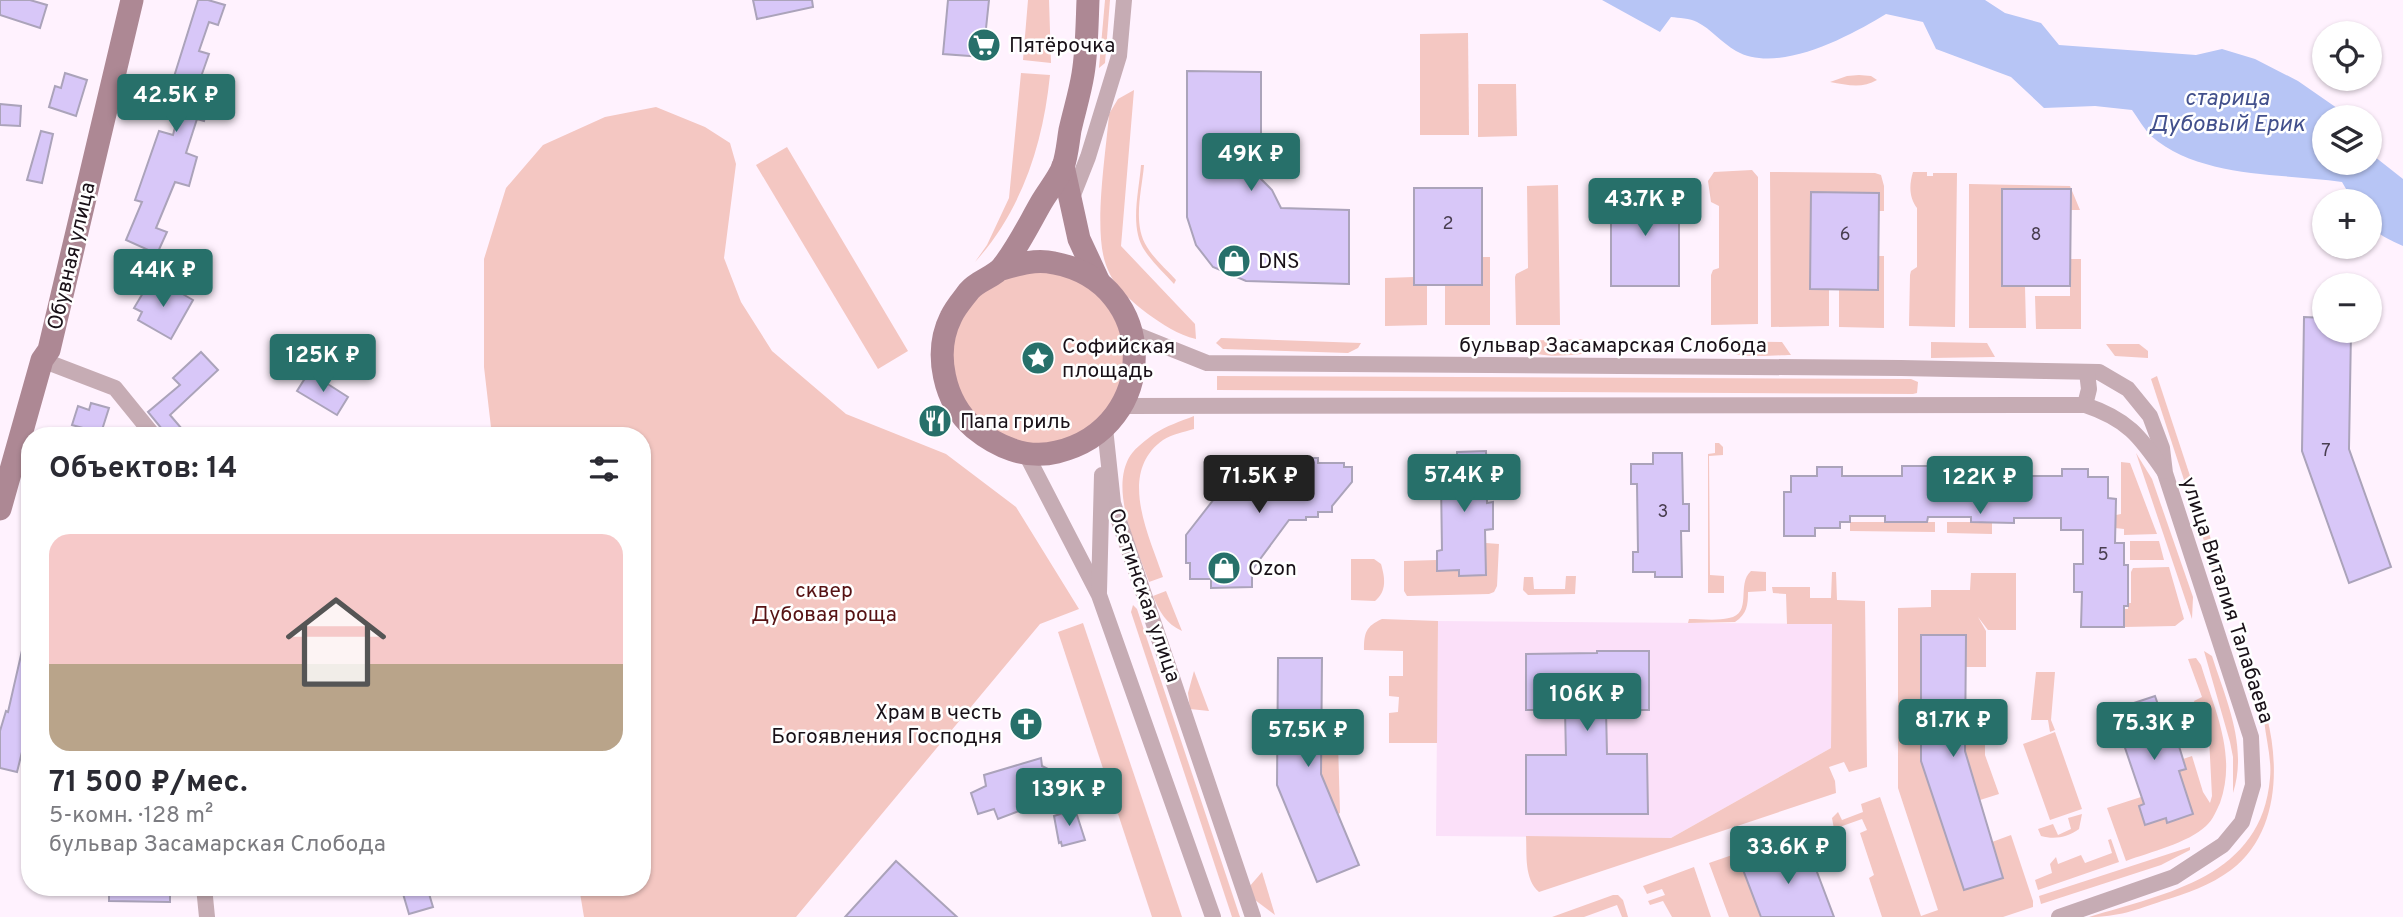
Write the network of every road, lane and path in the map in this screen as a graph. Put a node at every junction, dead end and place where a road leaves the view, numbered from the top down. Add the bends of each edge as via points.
1 (132, 0) edge
2 (1088, 0) edge
3 (1124, 0) edge
4 (1063, 166) junction
5 (1071, 201) junction
6 (1002, 269) junction
7 (1099, 282) junction
8 (1132, 332) junction
9 (42, 360) junction
10 (2093, 372) junction
11 (1123, 405) junction
12 (2085, 405) junction
13 (23, 427) edge
14 (147, 427) edge
15 (1105, 428) junction
16 (21, 434) edge
17 (1026, 454) junction
18 (2165, 473) junction
19 (0, 509) edge
20 (1099, 595) junction
21 (205, 896) edge
22 (207, 917) edge
23 (1213, 917) edge
24 (1253, 917) edge
25 (2059, 917) edge

1 - 9 street, Обувная улица via 49,350
2 - 4 street via 1083,73
3 - 5 street via 1119,57
4 - 5 street
4 - 6 street
5 - 7 street via 1079,239
6 - 7 street via 1052,262
6 - 17 street via 971,288 951,317 942,352 946,388 964,419 991,442
7 - 8 street via 1119,305
8 - 10 street, бульвар Засамарская Слобода via 1207,363
8 - 11 street via 1132,382
9 - 13 street, Обувная улица
9 - 14 street via 114,388
10 - 12 street
10 - 18 street via 2129,389 2150,416
11 - 12 street
11 - 15 street
12 - 18 street via 2125,423
15 - 17 street via 1081,444 1054,453
15 - 20 street, Осетинская улица
15 - 24 street, Осетинская улица via 1113,503
16 - 19 street, Обувная улица
17 - 20 street, Осетинская улица
18 - 25 street, улица Виталия Талабаева via 2251,737 2253,785 2242,822 2223,845 2174,877
20 - 23 street, Осетинская улица
21 - 22 street

